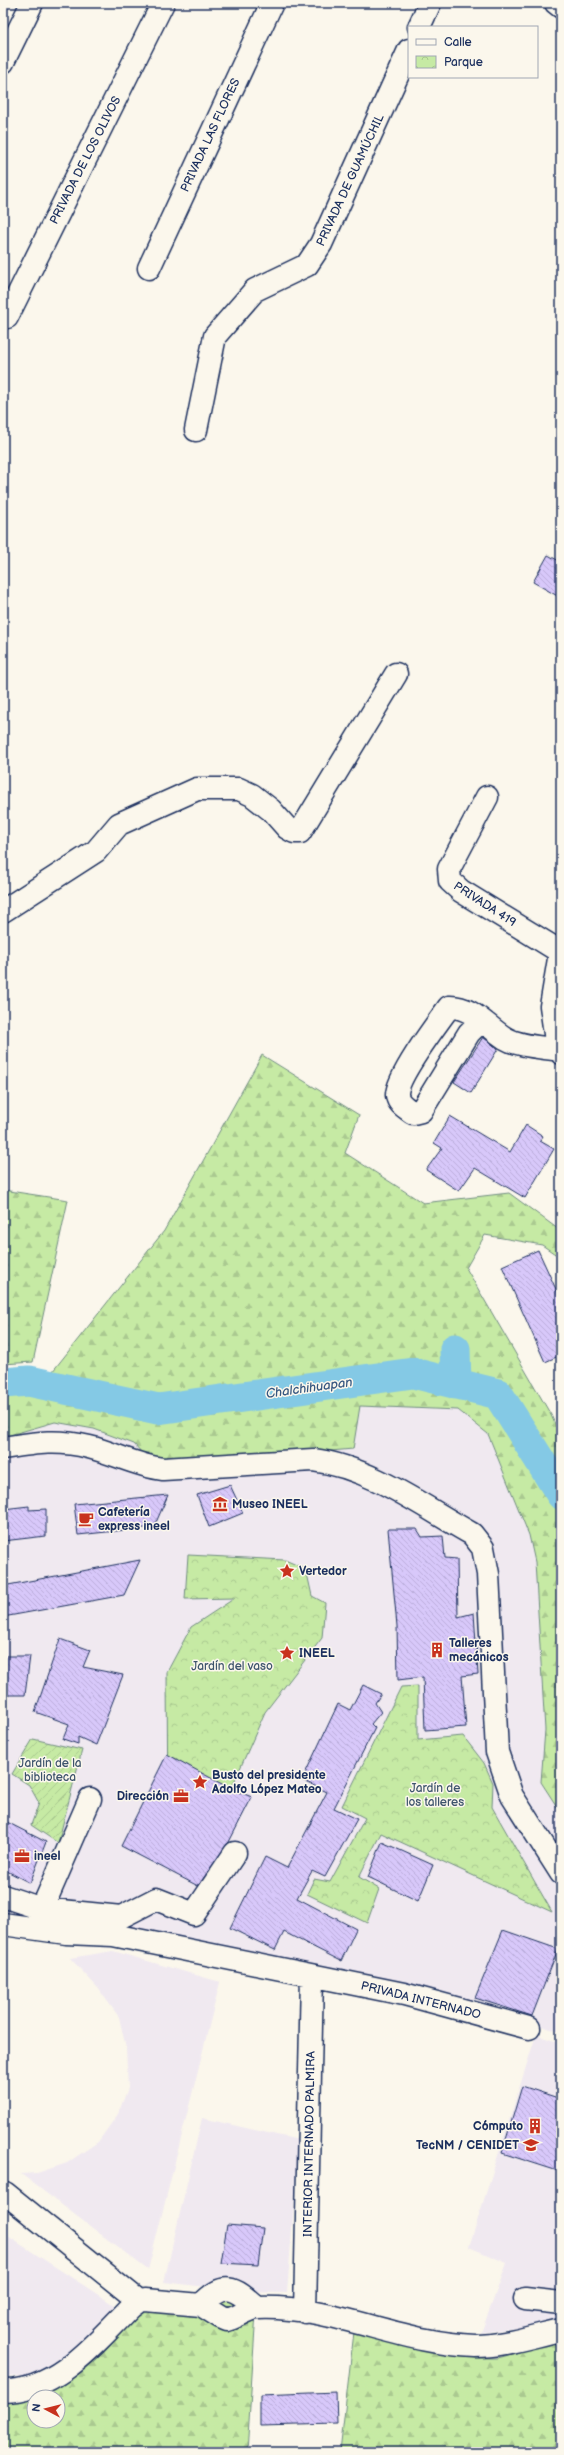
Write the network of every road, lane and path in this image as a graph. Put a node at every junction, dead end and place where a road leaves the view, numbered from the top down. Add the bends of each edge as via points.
1 (32, 3) edge
2 (163, 3) edge
3 (272, 3) edge
4 (430, 3) edge
5 (556, 3) edge
6 (561, 7) edge
7 (419, 26) edge
8 (408, 52) edge
9 (3, 62) edge
10 (148, 268) dead end
11 (7, 317) dead end
12 (196, 430) dead end
13 (396, 674) dead end
14 (487, 797) dead end
15 (3, 911) edge
16 (560, 949) edge
17 (485, 1022) junction
18 (560, 1051) edge
19 (3, 1448) edge
20 (90, 1799) dead end
21 (235, 1853) dead end
22 (561, 1873) edge
23 (3, 1896) edge
24 (42, 1908) junction
25 (3, 1924) edge
26 (312, 1976) junction
27 (529, 2028) dead end
28 (4, 2193) dead end
29 (525, 2299) dead end
30 (138, 2301) junction
31 (561, 2303) edge
32 (201, 2305) junction
33 (256, 2308) junction
34 (305, 2312) junction
35 (561, 2330) edge
36 (3, 2391) edge

1 - 9 street
2 - 11 street, PRIVADA DE LOS OLIVOS
3 - 10 street, PRIVADA LAS FLORES
4 - 7 street
5 - 6 street
8 - 12 street, PRIVADA DE GUAMÚCHIL via 321,244 307,265 255,290 215,336
13 - 15 street via 300,832 287,828 272,810 239,789 198,789 119,824 96,851
14 - 16 street, PRIVADA 419 via 449,869 450,881 461,891
16 - 18 street via 551,1006
17 - 17 street via 461,1006 449,1007 427,1037 401,1082 397,1094 400,1103 412,1113 421,1111 469,1033
17 - 18 street via 506,1039
19 - 22 street via 46,1441 89,1447 163,1469 313,1460 335,1462 357,1470 472,1534 483,1548 488,1574 497,1752 512,1796
20 - 24 street
21 - 24 street via 194,1914 156,1898 121,1917
23 - 24 street
25 - 26 street, PRIVADA INTERNADO via 66,1933 113,1935
26 - 27 street, PRIVADA INTERNADO via 404,1994
26 - 34 street, INTERIOR INTERNADO PALMIRA
28 - 30 street
29 - 31 street
30 - 32 street
30 - 36 street via 80,2358 61,2372 28,2388
32 - 33 street via 227,2320
32 - 33 street via 209,2296 222,2289 230,2289 238,2291
33 - 34 street
34 - 35 street via 447,2344 511,2343

